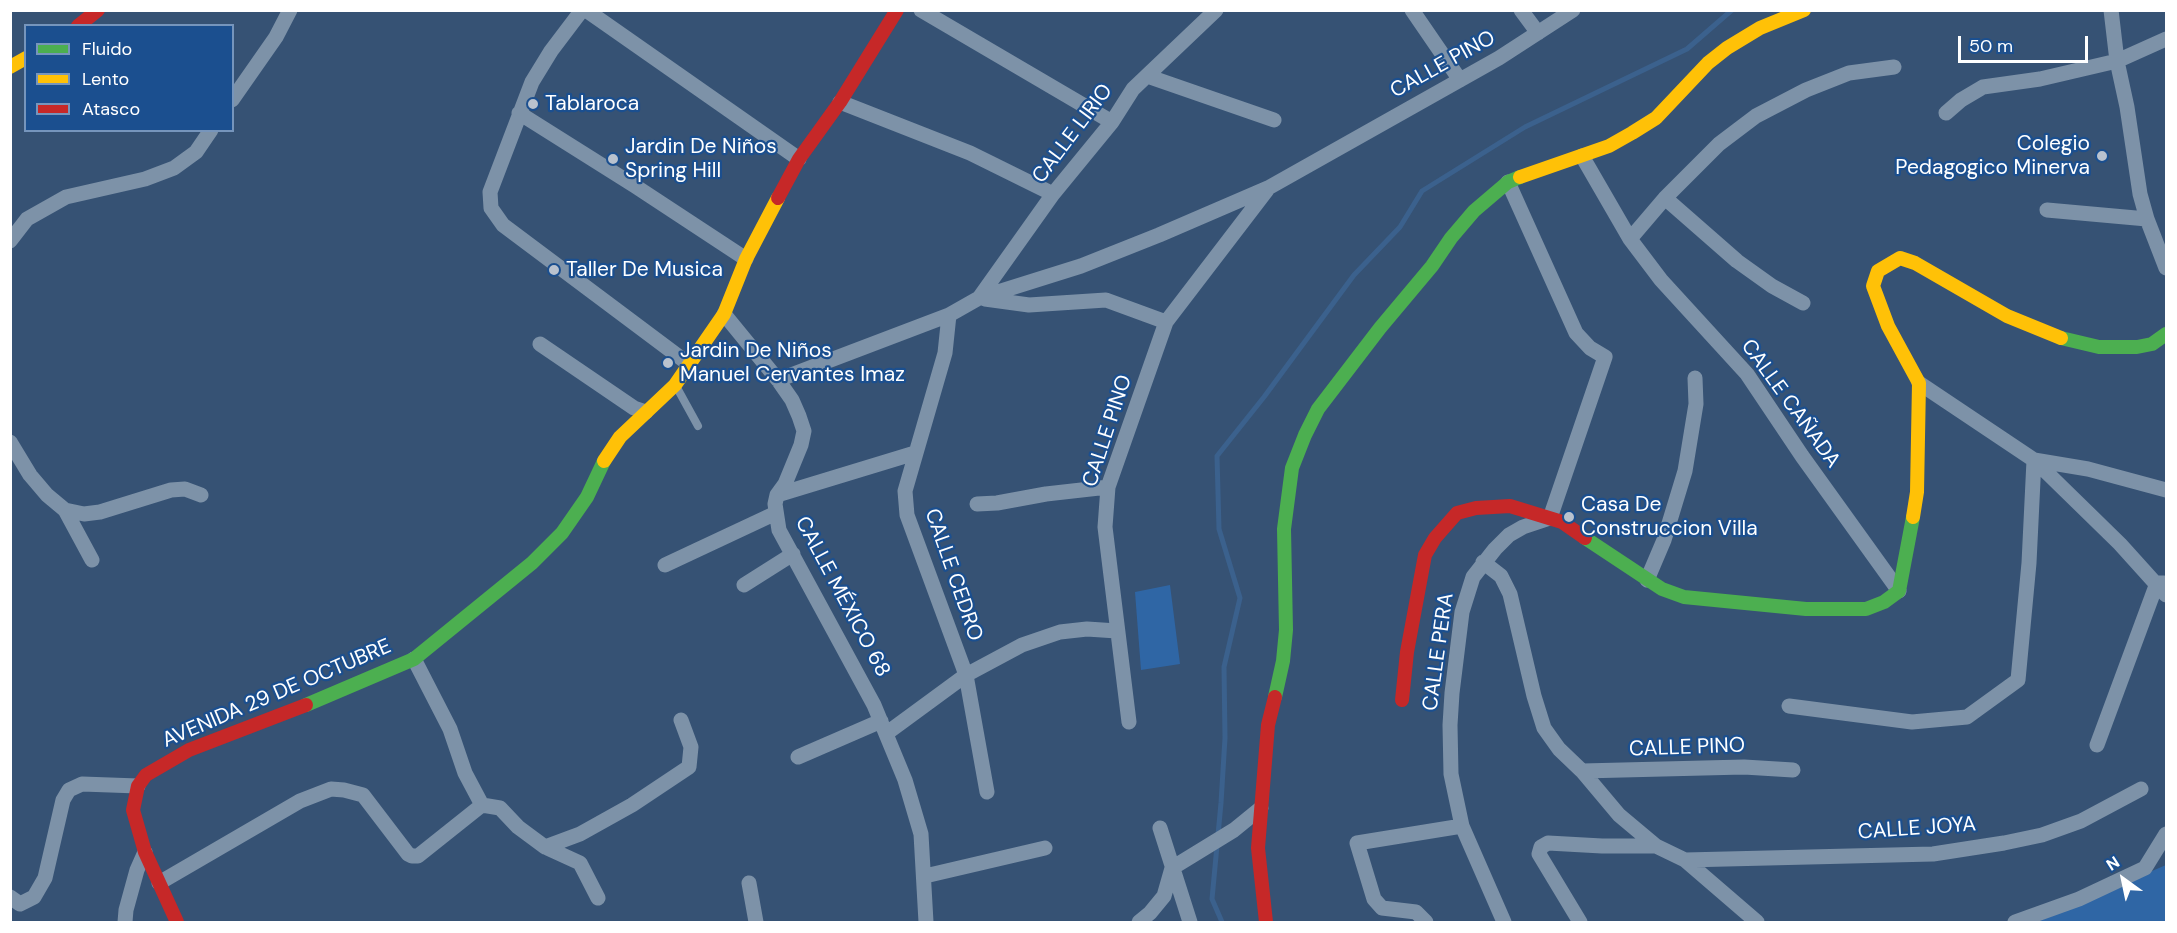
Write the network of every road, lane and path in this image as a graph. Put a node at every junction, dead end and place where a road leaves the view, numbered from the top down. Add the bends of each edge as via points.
1 (98, 10) edge
2 (291, 10) edge
3 (584, 10) edge
4 (897, 10) edge
5 (921, 10) edge
6 (1412, 10) edge
7 (1521, 10) edge
8 (1573, 10) edge
9 (1804, 10) edge
10 (2111, 10) edge
11 (1207, 13) edge
12 (80, 24) edge
13 (1538, 33) junction
14 (2166, 39) edge
15 (24, 59) edge
16 (2117, 61) junction
17 (10, 67) edge
18 (1894, 67) dead end
19 (1146, 76) junction
20 (1460, 80) junction
21 (234, 97) edge
22 (840, 102) junction
23 (519, 113) junction
24 (1946, 113) dead end
25 (1274, 120) dead end
26 (1112, 122) junction
27 (210, 132) edge
28 (1582, 156) junction
29 (799, 159) junction
30 (1508, 182) junction
31 (1268, 188) junction
32 (1053, 194) junction
33 (1665, 198) junction
34 (2047, 210) dead end
35 (2147, 219) junction
36 (1630, 239) junction
37 (10, 241) edge
38 (746, 259) junction
39 (2166, 268) edge
40 (979, 298) junction
41 (1803, 303) dead end
42 (724, 314) junction
43 (949, 315) junction
44 (1166, 322) junction
45 (2166, 334) edge
46 (540, 344) dead end
47 (690, 365) junction
48 (1695, 378) dead end
49 (778, 380) junction
50 (1919, 382) junction
51 (675, 385) junction
52 (646, 412) junction
53 (698, 426) dead end
54 (10, 442) edge
55 (915, 453) junction
56 (2034, 460) junction
57 (1108, 487) junction
58 (2166, 490) edge
59 (201, 495) dead end
60 (777, 495) junction
61 (977, 504) dead end
62 (65, 510) junction
63 (776, 513) junction
64 (1550, 518) junction
65 (793, 554) junction
66 (92, 560) dead end
67 (1483, 562) junction
68 (665, 565) dead end
69 (1647, 580) junction
70 (744, 585) dead end
71 (2163, 587) edge
72 (1899, 591) junction
73 (1117, 631) junction
74 (414, 659) junction
75 (966, 675) junction
76 (1402, 700) dead end
77 (1789, 706) dead end
78 (681, 720) dead end
79 (1129, 722) dead end
80 (884, 727) junction
81 (2097, 745) dead end
82 (798, 757) dead end
83 (1793, 770) dead end
84 (1582, 771) junction
85 (138, 786) junction
86 (2141, 789) dead end
87 (987, 792) dead end
88 (482, 806) junction
89 (1261, 807) junction
90 (1462, 826) junction
91 (1160, 828) dead end
92 (2166, 834) edge
93 (1656, 846) junction
94 (545, 847) junction
95 (1045, 848) dead end
96 (145, 852) junction
97 (1685, 860) junction
98 (1177, 865) junction
99 (925, 876) junction
100 (159, 883) junction
101 (749, 883) dead end
102 (10, 897) edge
103 (598, 898) dead end
104 (125, 922) edge
105 (177, 922) edge
106 (756, 922) edge
107 (926, 922) edge
108 (1139, 922) edge
109 (1190, 922) edge
110 (1266, 922) edge
111 (1426, 922) edge
112 (1504, 922) edge
113 (1580, 922) edge
114 (1757, 922) edge
115 (2015, 922) edge

1 - 12 street
2 - 21 street
3 - 23 street via 551,51
3 - 29 street
4 - 22 street, AVENIDA 29 DE OCTUBRE
5 - 26 street
6 - 20 street
7 - 13 street
8 - 13 street, CALLE PINO
9 - 28 street via 1760,28 1727,48 1656,118 1609,146
10 - 16 street
11 - 19 street, CALLE LIRIO
13 - 20 street, CALLE PINO
14 - 16 street
15 - 17 street
16 - 24 street via 2040,79 1983,87
16 - 35 street
18 - 33 street via 1849,73 1756,116 1719,144
19 - 25 street
19 - 26 street, CALLE LIRIO
20 - 31 street, CALLE PINO
22 - 29 street, AVENIDA 29 DE OCTUBRE
22 - 32 street via 970,153
23 - 38 street
23 - 47 street via 490,192 494,216
26 - 32 street, CALLE LIRIO
27 - 37 street via 196,152 174,168 145,179 66,197 27,219
28 - 30 street
28 - 36 street, CALLE CAÑADA
29 - 38 street, AVENIDA 29 DE OCTUBRE
30 - 64 street via 1576,333 1605,357
30 - 89 street via 1474,211 1451,238 1318,409 1305,435 1292,468 1284,529 1284,651 1268,725
31 - 40 street, CALLE PINO via 1081,266
31 - 44 street, CALLE PINO
32 - 40 street, CALLE LIRIO
33 - 36 street
33 - 41 street via 1737,261
34 - 35 street
35 - 39 street
36 - 72 street, CALLE CAÑADA via 1661,280 1747,374
38 - 42 street, AVENIDA 29 DE OCTUBRE
40 - 43 street, CALLE PINO
40 - 44 street via 1029,305 1106,300
42 - 47 street, AVENIDA 29 DE OCTUBRE
42 - 49 street, CALLE MÉXICO 68
43 - 49 street, CALLE PINO
43 - 55 street, CALLE CEDRO via 945,353
44 - 57 street, CALLE PINO
45 - 50 street via 2152,344 2137,347 2099,347 2064,339 2007,316 1900,258 1878,271 1874,286 1888,326
46 - 52 street via 634,408
47 - 51 street, AVENIDA 29 DE OCTUBRE
48 - 69 street via 1696,404 1685,471 1667,532
49 - 60 street, CALLE MÉXICO 68 via 792,400 804,430 794,463
50 - 56 street
50 - 72 street via 1917,492
51 - 52 street, AVENIDA 29 DE OCTUBRE
51 - 53 lane
52 - 74 street, AVENIDA 29 DE OCTUBRE via 620,436 562,533 532,563
54 - 62 street via 30,475
55 - 60 street
55 - 75 street, CALLE CEDRO via 904,491 908,515
56 - 58 street via 2088,469
56 - 71 street
56 - 77 street via 2018,680 1967,717 1912,722
57 - 61 street
57 - 73 street, CALLE PINO via 1105,527
59 - 62 street via 185,489 171,490 100,512
60 - 63 street, CALLE MÉXICO 68
62 - 66 street
63 - 65 street, CALLE MÉXICO 68
63 - 68 street
64 - 67 street, CALLE PERA via 1509,535
64 - 69 street via 1577,531
64 - 76 street via 1510,506 1476,508 1457,513 1435,538 1425,555
65 - 70 street
65 - 80 street, CALLE MÉXICO 68
67 - 84 street via 1501,576 1510,594 1544,728
67 - 90 street, CALLE PERA via 1473,577 1462,612 1452,693 1451,774
69 - 72 street via 1684,597 1806,609 1866,609
71 - 81 street
73 - 75 street via 1060,632 1022,645
73 - 79 street, CALLE PINO
74 - 85 street, AVENIDA 29 DE OCTUBRE via 189,750 146,775
74 - 88 street via 450,729 465,773
75 - 80 street
75 - 87 street, CALLE CEDRO
78 - 94 street via 691,747 689,767 580,834
80 - 82 street
80 - 99 street, CALLE MÉXICO 68 via 921,834
83 - 84 street, CALLE PINO via 1744,767
84 - 93 street via 1619,815
85 - 96 street via 133,810
85 - 102 street via 82,784 69,790 63,800 45,878 34,897 20,904
86 - 97 street, CALLE JOYA via 2081,821 2004,843 1933,854
88 - 94 street via 500,808
88 - 100 street via 418,856 412,856 363,795 331,789 300,801
89 - 98 street via 1234,830
89 - 110 street via 1258,848
90 - 111 street via 1357,843 1374,899 1382,908 1416,912
90 - 112 street, CALLE PERA
91 - 98 street
92 - 115 street via 2145,868 2079,899
93 - 97 street
93 - 113 street via 1548,843 1541,847 1539,854
94 - 103 street via 580,863
95 - 99 street
96 - 100 street
96 - 104 street
97 - 114 street
98 - 108 street via 1164,896
98 - 109 street
99 - 107 street, CALLE MÉXICO 68
100 - 105 street
101 - 106 street

